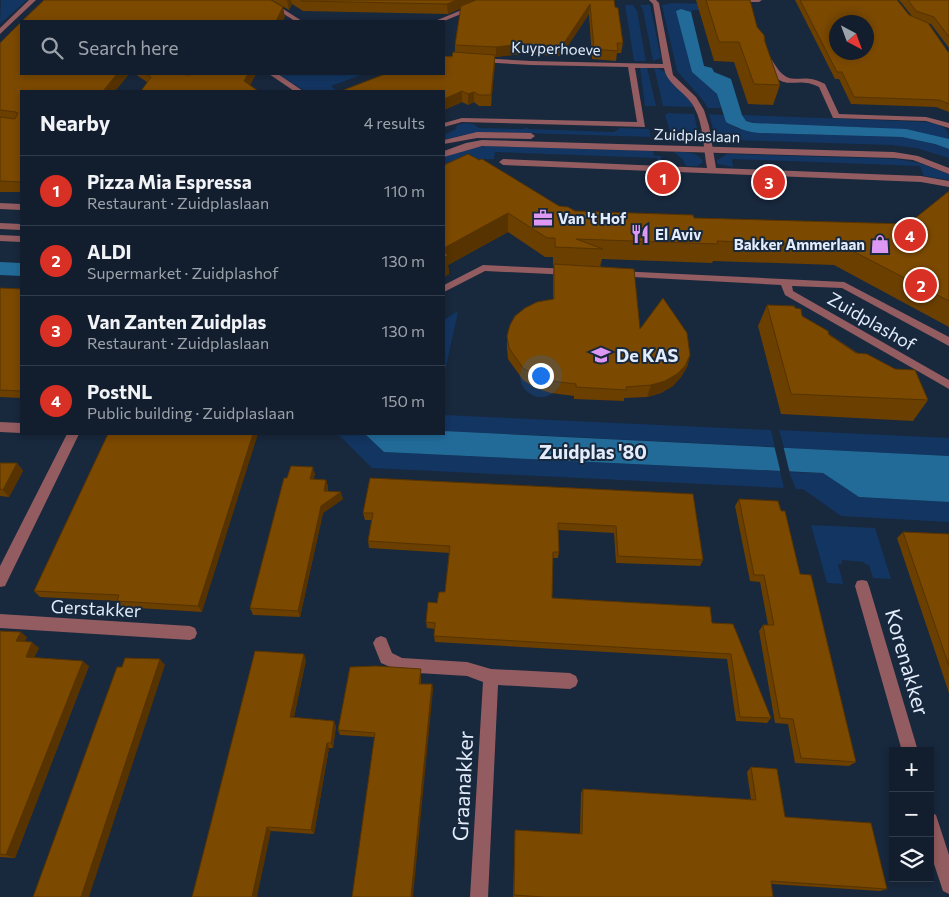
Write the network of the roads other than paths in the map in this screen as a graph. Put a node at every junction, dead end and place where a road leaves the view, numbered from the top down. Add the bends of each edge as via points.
1 (33, 0) edge
2 (264, 0) edge
3 (492, 0) edge
4 (652, 0) edge
5 (712, 0) edge
6 (759, 0) edge
7 (748, 5) edge
8 (297, 20) edge
9 (441, 20) edge
10 (0, 32) edge
11 (11, 32) edge
12 (767, 56) edge
13 (445, 58) edge
14 (631, 64) junction
15 (667, 66) junction
16 (274, 75) edge
17 (294, 90) edge
18 (445, 125) edge
19 (949, 126) edge
20 (445, 142) edge
21 (707, 146) junction
22 (445, 154) edge
23 (949, 161) edge
24 (503, 162) dead end
25 (712, 170) junction
26 (949, 171) edge
27 (949, 184) edge
28 (0, 206) edge
29 (20, 207) edge
30 (0, 226) edge
31 (20, 227) edge
32 (0, 238) edge
33 (20, 239) edge
34 (585, 273) edge
35 (604, 274) edge
36 (784, 282) junction
37 (445, 288) edge
38 (949, 342) edge
39 (949, 385) edge
40 (0, 427) edge
41 (20, 428) edge
42 (73, 435) edge
43 (0, 581) edge
44 (862, 586) dead end
45 (0, 621) edge
46 (190, 632) dead end
47 (382, 643) dead end
48 (491, 677) junction
49 (570, 681) dead end
50 (909, 747) edge
51 (934, 834) edge
52 (949, 885) edge
53 (479, 897) edge

1 - 10 street
2 - 8 street
3 - 9 street
4 - 15 street via 656,4
5 - 7 street
6 - 7 street
10 - 11 street
12 - 19 street via 775,76 780,79 810,81 822,86 836,116 926,119
13 - 14 street, Kuyperhoeve
14 - 15 street, Kuyperhoeve
14 - 18 street, Zuidplaslaan via 642,125 462,120
15 - 21 street via 675,83 690,94 702,112
16 - 17 street
20 - 21 street, Zuidplaslaan via 488,134
21 - 22 street, Zuidplaslaan via 482,143
21 - 23 street, Zuidplaslaan via 897,148
21 - 25 street
21 - 26 street, Zuidplaslaan via 894,155 915,158
24 - 25 street, Zuidplaslaan
25 - 27 street, Zuidplaslaan via 921,179
28 - 29 street
30 - 31 street
32 - 33 street
34 - 37 street via 483,268
35 - 36 street, Zuidplashof
36 - 38 street, Zuidplashof via 844,285
36 - 39 street, Zuidplashof via 789,293
40 - 41 street
42 - 43 street
44 - 50 street, Korenakker
45 - 46 street, Gerstakker
47 - 48 street via 386,658 402,665 467,669
48 - 49 street
48 - 53 street, Graanakker
51 - 52 street

